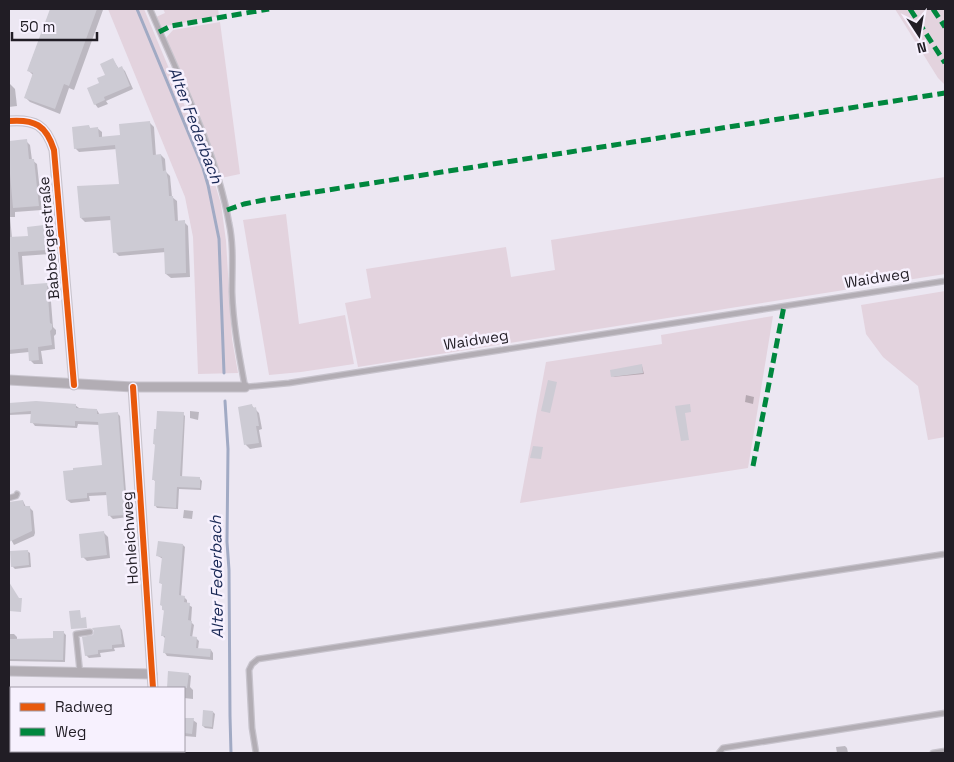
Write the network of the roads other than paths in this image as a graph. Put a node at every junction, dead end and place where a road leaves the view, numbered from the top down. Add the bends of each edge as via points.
1 (150, 9) edge
2 (9, 121) edge
3 (945, 281) edge
4 (9, 380) edge
5 (74, 385) junction
6 (133, 387) junction
7 (245, 387) junction
8 (17, 494) dead end
9 (9, 498) edge
10 (945, 554) edge
11 (90, 632) dead end
12 (9, 671) edge
13 (80, 673) junction
14 (152, 674) junction
15 (153, 687) edge
16 (945, 712) edge
17 (945, 751) edge
18 (256, 753) edge
19 (719, 753) edge
20 (933, 753) edge

1 - 7 lane via 214,164 227,210 236,339
2 - 5 street, Babbergerstraße via 40,126 49,135 54,150
3 - 7 lane, Waidweg via 290,383
4 - 5 street, Waidweg
5 - 6 street, Waidweg
6 - 7 street, Waidweg
6 - 14 street, Hohleichweg
8 - 9 lane
10 - 18 lane via 258,659 249,670
11 - 13 lane via 76,634
12 - 13 street
13 - 14 street
14 - 15 street, Hohleichweg
16 - 19 lane via 723,748
17 - 20 lane

